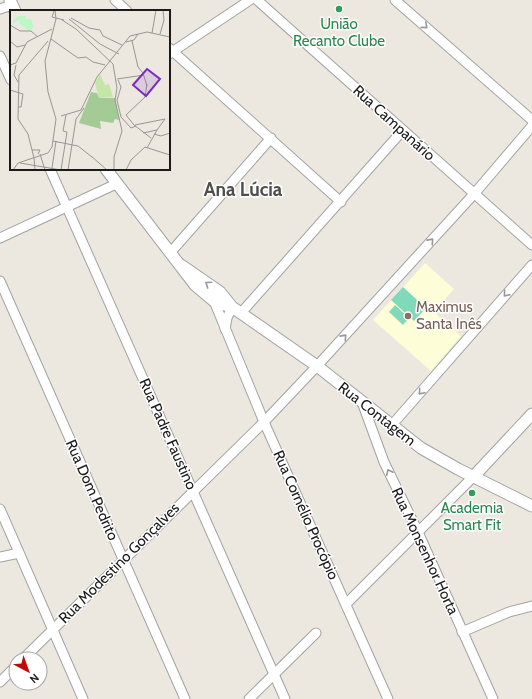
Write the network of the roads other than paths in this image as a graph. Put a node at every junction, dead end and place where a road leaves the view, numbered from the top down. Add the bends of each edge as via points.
1 (115, 0) edge
2 (250, 0) edge
3 (257, 0) edge
4 (395, 0) edge
5 (12, 5) edge
6 (0, 9) edge
7 (126, 10) edge
8 (170, 51) edge
9 (0, 56) edge
10 (10, 78) edge
11 (532, 120) edge
12 (532, 126) edge
13 (403, 130) junction
14 (271, 138) junction
15 (50, 170) edge
16 (107, 170) edge
17 (116, 184) junction
18 (474, 194) junction
19 (341, 202) junction
20 (67, 207) junction
21 (0, 238) edge
22 (532, 245) edge
23 (170, 253) junction
24 (181, 265) junction
25 (532, 265) edge
26 (0, 281) edge
27 (214, 301) junction
28 (236, 310) junction
29 (225, 330) junction
30 (318, 366) junction
31 (362, 402) junction
32 (532, 414) edge
33 (264, 422) junction
34 (391, 426) junction
35 (474, 476) junction
36 (193, 491) junction
37 (532, 506) edge
38 (0, 510) edge
39 (418, 532) junction
40 (19, 553) junction
41 (0, 557) edge
42 (123, 560) junction
43 (346, 604) junction
44 (532, 606) edge
45 (53, 629) junction
46 (462, 632) junction
47 (316, 633) dead end
48 (31, 651) edge
49 (274, 673) junction
50 (8, 674) edge
51 (0, 682) edge
52 (84, 699) edge
53 (185, 699) edge
54 (249, 699) edge
55 (285, 699) edge
56 (388, 699) edge
57 (493, 699) edge

1 - 7 street
2 - 8 street
3 - 13 street, Rua Campanário
4 -> 11 street
5 - 6 street
8 - 14 street
9 - 10 street
12 - 18 street, Rua Modestino Gonçalves
13 - 18 street, Rua Campanário
13 - 19 street
14 - 19 street
14 - 23 street
15 - 20 street, Rua Padre Faustino
16 - 17 street, Rua Contagem
17 - 20 street
17 - 23 street, Rua Contagem
18 - 22 street, Rua Campanário
30 -> 18 street, Rua Modestino Gonçalves
19 - 28 street
20 - 21 street
20 - 36 street, Rua Padre Faustino
23 - 24 street, Rua Contagem
24 - 27 street, Rua Contagem via 195,285
28 -> 24 street, Rua Contagem via 220,292
25 -> 34 street
26 - 42 street, Rua Dom Pedrito
27 - 28 street, Rua Contagem
27 - 29 street, Rua Cornélio Procópio
28 - 29 street via 227,318
28 - 30 street, Rua Contagem
29 - 33 street, Rua Cornélio Procópio
30 - 31 street, Rua Contagem
30 - 33 street, Rua Modestino Gonçalves
31 - 34 street, Rua Contagem
39 -> 31 street, Rua Monsenhor Horta via 384,462
32 - 35 street
33 - 36 street, Rua Modestino Gonçalves
33 - 43 street, Rua Cornélio Procópio
34 - 35 street, Rua Contagem via 421,448
35 - 37 street, Rua Contagem
35 - 39 street
36 - 42 street, Rua Modestino Gonçalves
36 - 49 street, Rua Padre Faustino
38 - 40 street
39 - 43 street
39 - 46 street, Rua Monsenhor Horta
40 - 41 street
40 - 45 street
42 - 45 street, Rua Modestino Gonçalves
42 - 53 street, Rua Dom Pedrito
43 - 56 street, Rua Cornélio Procópio
44 - 46 street via 509,612
45 - 48 street, Rua Modestino Gonçalves
45 - 52 street
46 - 57 street, Rua Monsenhor Horta
47 - 49 street
49 - 54 street
49 - 55 street, Rua Padre Faustino
50 - 51 street

